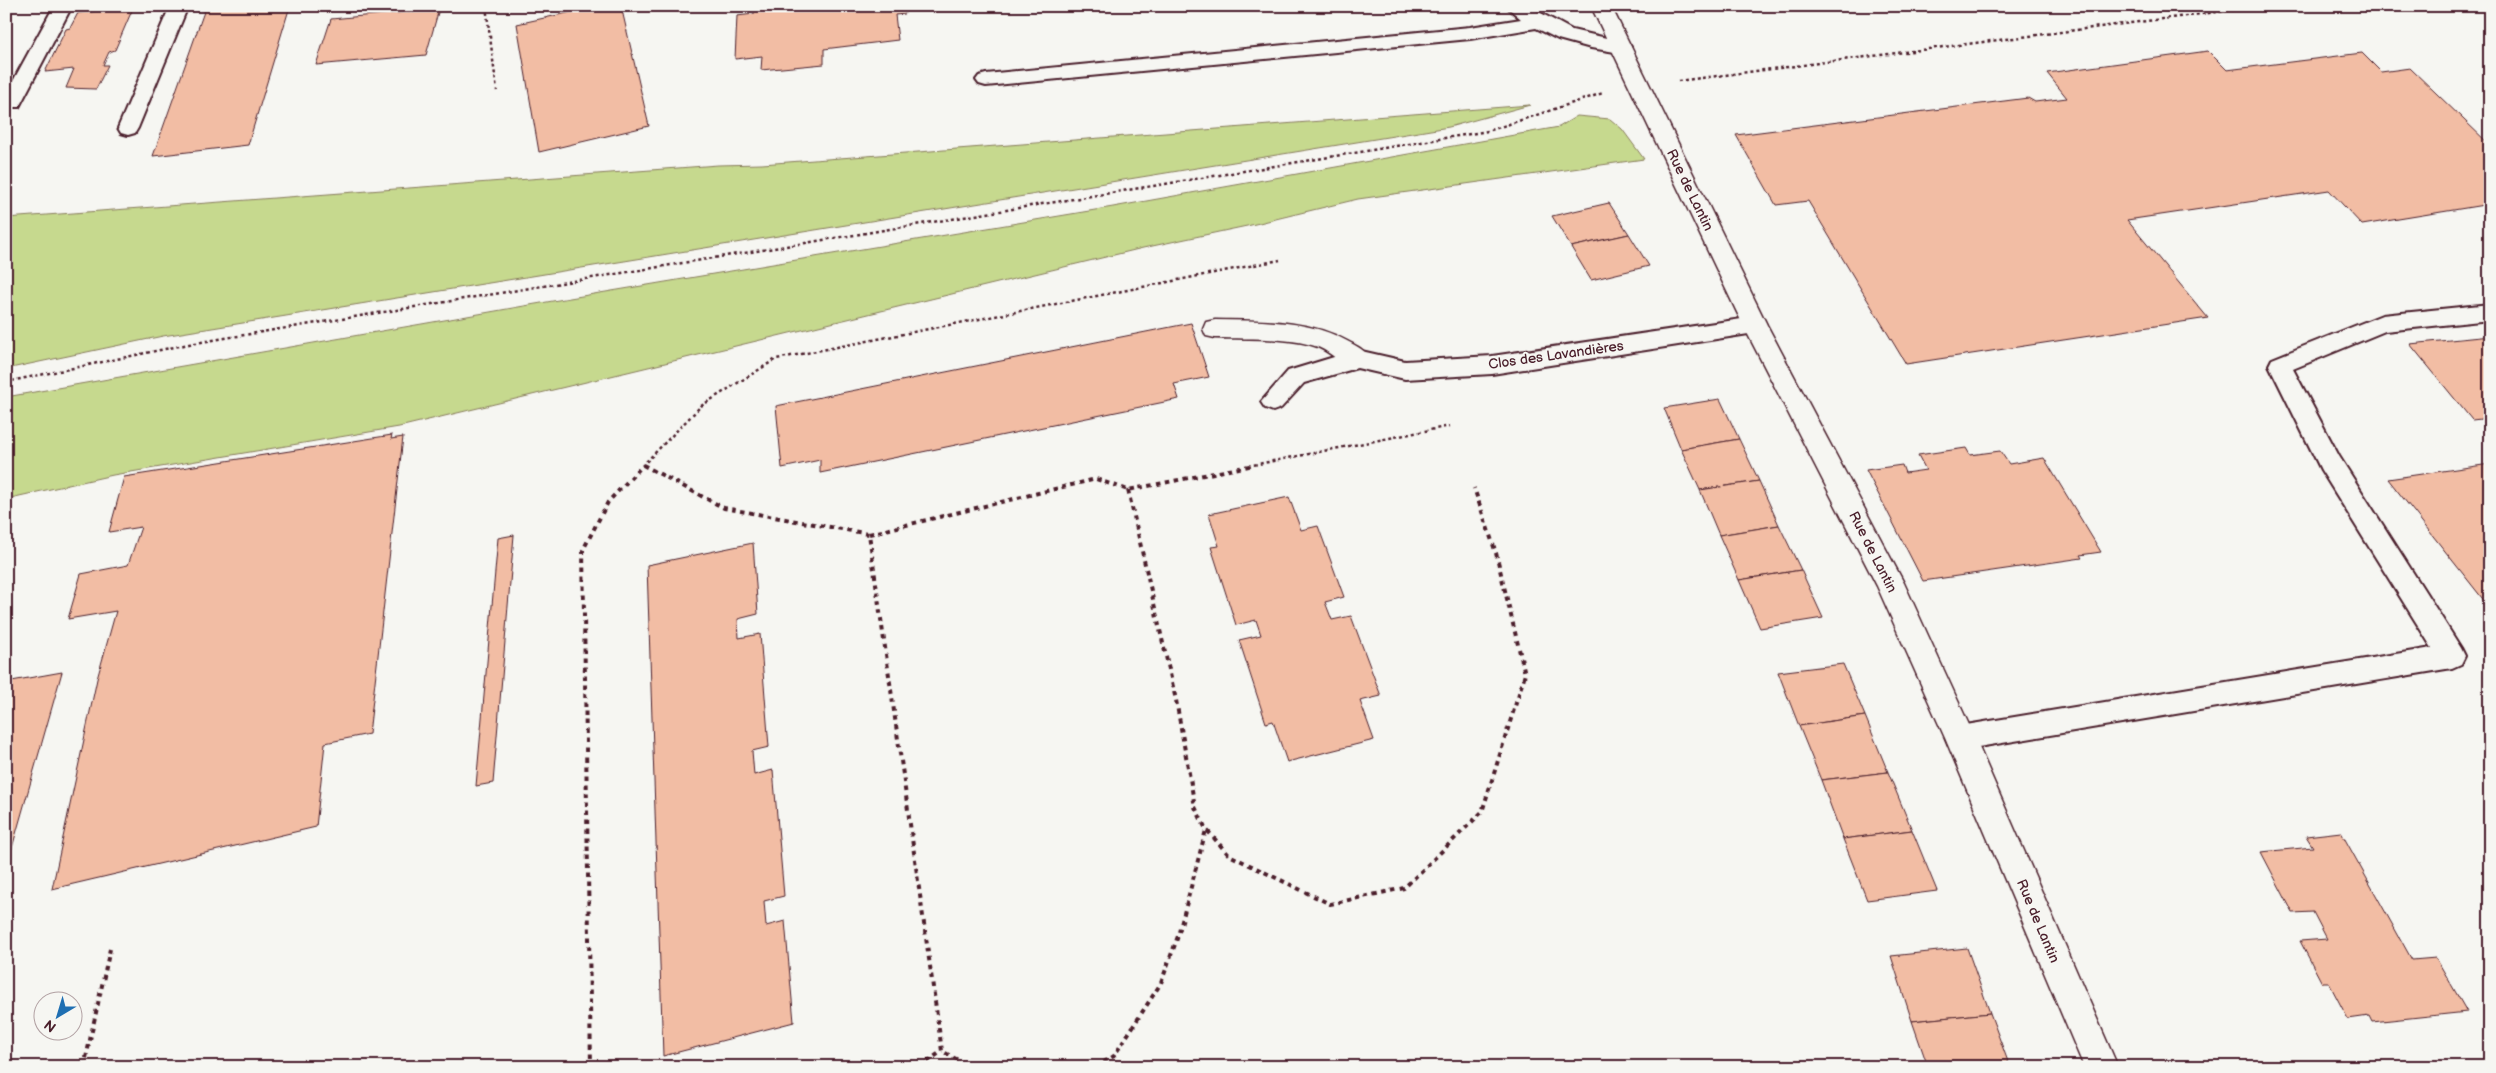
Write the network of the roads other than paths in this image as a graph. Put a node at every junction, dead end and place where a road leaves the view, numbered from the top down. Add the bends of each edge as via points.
1 (63, 6) edge
2 (179, 6) edge
3 (1515, 6) edge
4 (1601, 6) edge
5 (1537, 22) junction
6 (1621, 47) junction
7 (986, 80) dead end
8 (12, 102) dead end
9 (128, 128) dead end
10 (2490, 312) edge
11 (1755, 325) junction
12 (1215, 329) dead end
13 (1357, 359) junction
14 (1273, 402) dead end
15 (1960, 738) junction
16 (2101, 1067) edge

1 - 8 lane
2 - 9 lane
3 - 5 lane
4 - 6 street, Rue de Lantin
5 - 6 lane via 1584,42
5 - 7 lane via 1470,33
6 - 11 street, Rue de Lantin
10 - 15 lane via 2382,323 2280,365 2330,463 2452,656
11 - 13 lane, Clos des Lavandières via 1492,365 1405,370
11 - 15 street, Rue de Lantin via 1890,583
12 - 13 street, Clos des Lavandières via 1278,331 1324,339
13 - 14 lane, Clos des Lavandières via 1296,377
15 - 16 street, Rue de Lantin

